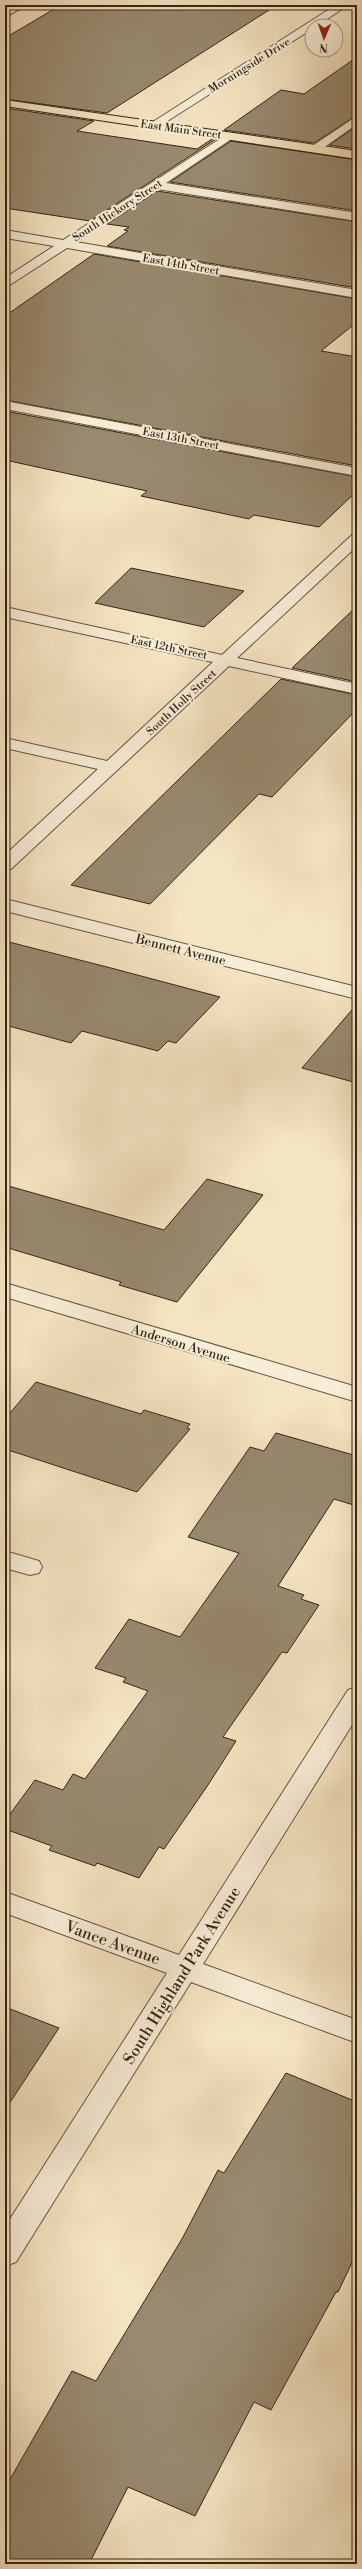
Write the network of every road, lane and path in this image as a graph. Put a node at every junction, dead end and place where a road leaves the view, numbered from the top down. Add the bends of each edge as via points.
1 (22, 5) edge
2 (343, 5) edge
3 (5, 14) edge
4 (5, 103) edge
5 (357, 119) edge
6 (154, 125) junction
7 (229, 136) junction
8 (315, 149) junction
9 (357, 155) edge
10 (154, 185) junction
11 (357, 217) edge
12 (5, 234) edge
13 (64, 244) junction
14 (5, 284) edge
15 (357, 294) edge
16 (5, 404) edge
17 (357, 472) edge
18 (357, 538) edge
19 (5, 612) edge
20 (226, 660) junction
21 (357, 689) edge
22 (5, 743) edge
23 (111, 767) junction
24 (5, 866) edge
25 (5, 906) edge
26 (357, 993) edge
27 (5, 1290) edge
28 (357, 1395) edge
29 (5, 1559) edge
30 (30, 1567) dead end
31 (357, 1696) edge
32 (5, 1902) edge
33 (185, 1969) junction
34 (357, 2032) edge
35 (5, 2253) edge

1 - 3 street
2 - 6 street, Morningside Drive
4 - 6 main road, East Main Street
5 - 8 street
6 - 7 main road, East Main Street
7 - 8 main road, East Main Street
7 - 10 street, South Hickory Street
8 - 9 main road, East Main Street
10 - 11 street
10 - 13 street, South Hickory Street
12 - 13 street, East 14th Street
13 - 14 street, South Hickory Street
13 - 15 street, East 14th Street
16 - 17 street, East 13th Street
18 - 20 street, South Holly Street
19 - 20 street, East 12th Street
20 - 21 street, East 12th Street
20 - 23 street, South Holly Street
22 - 23 street
23 - 24 street, South Holly Street
25 - 26 street, Bennett Avenue
27 - 28 street, Anderson Avenue
29 - 30 street
31 - 33 street, South Highland Park Avenue
32 - 33 street, Vance Avenue
33 - 34 street, Vance Avenue
33 - 35 street, South Highland Park Avenue

